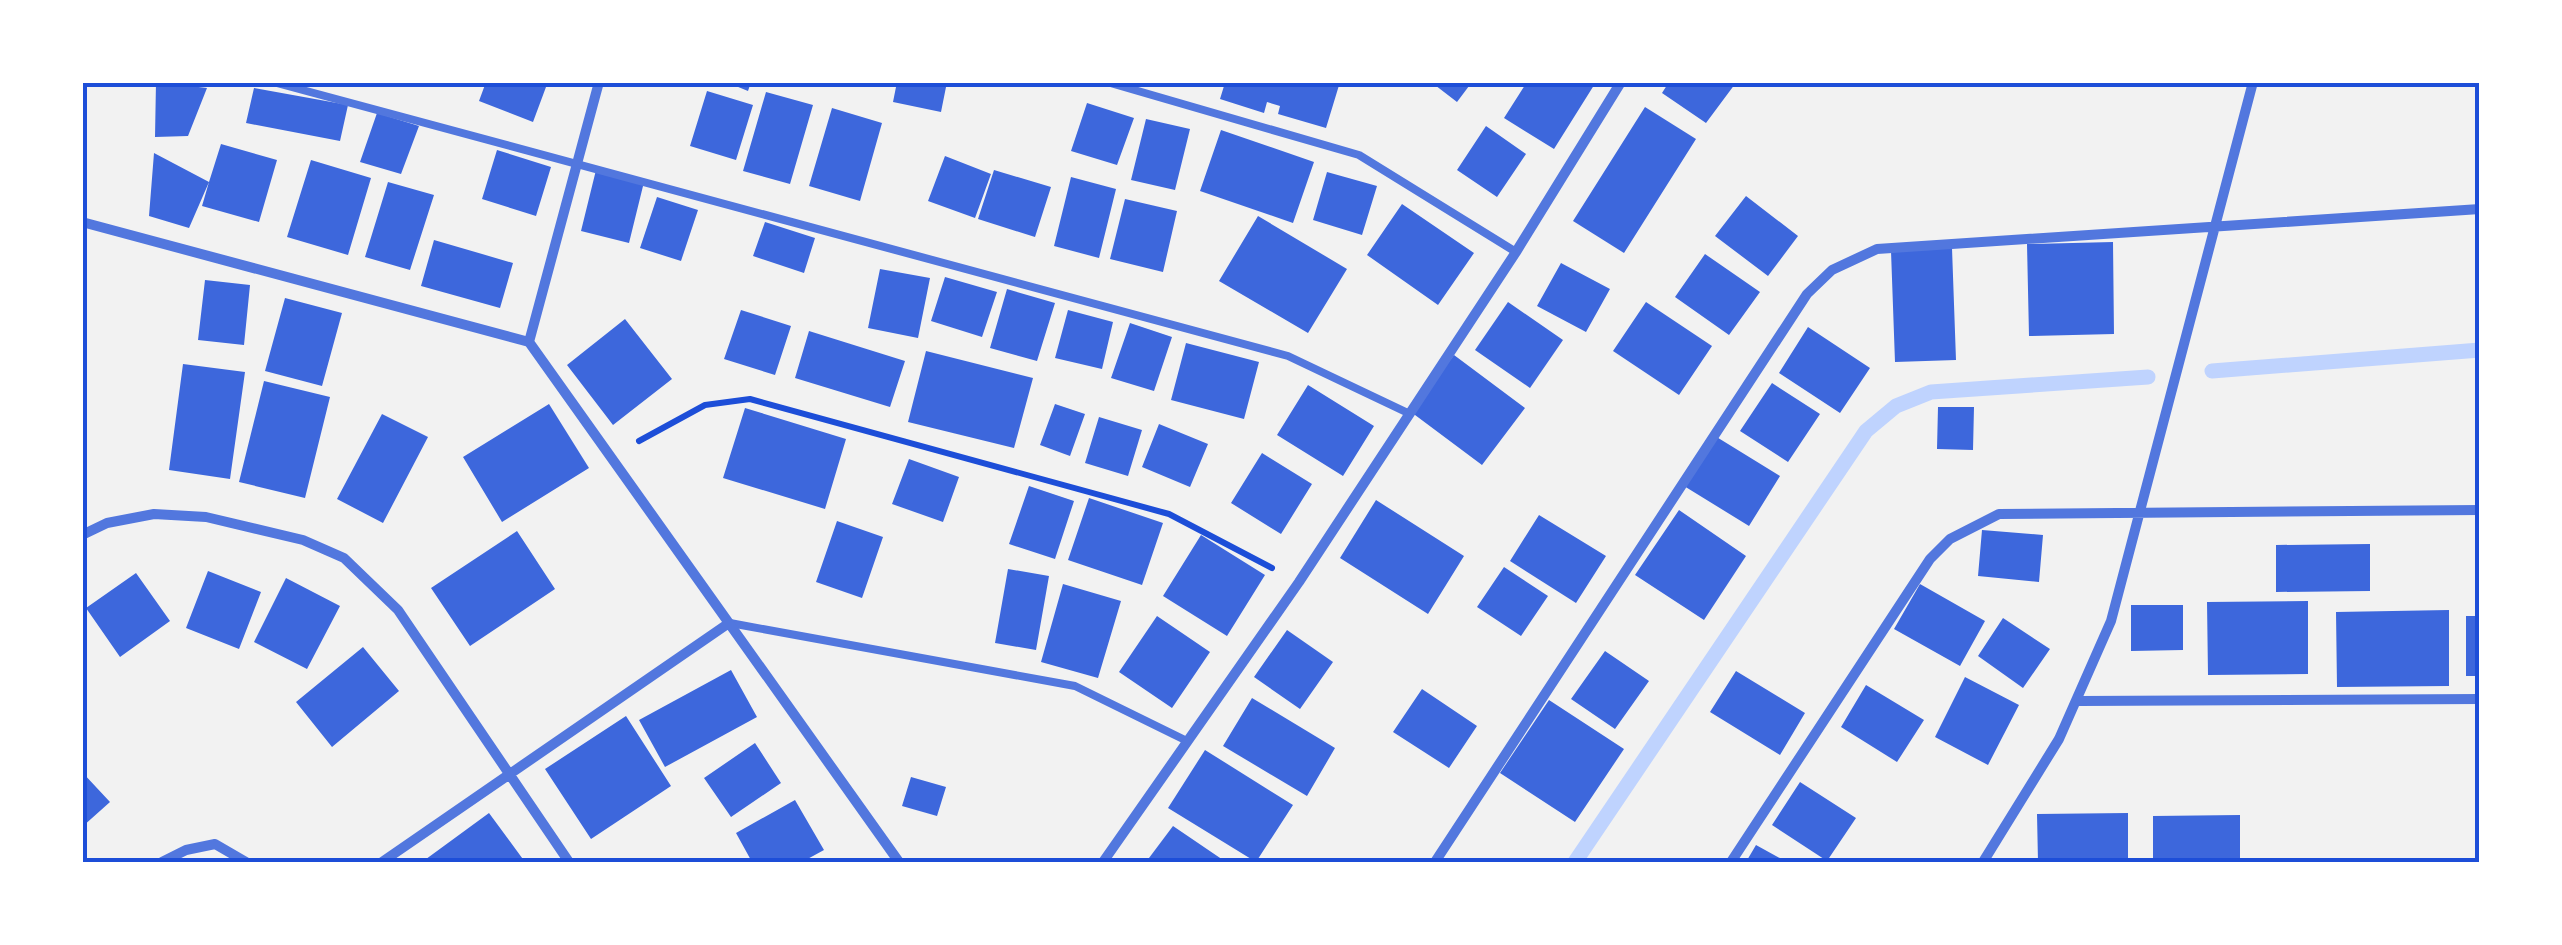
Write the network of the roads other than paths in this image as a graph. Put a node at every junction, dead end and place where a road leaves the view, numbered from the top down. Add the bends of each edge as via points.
1 (272, 82) edge
2 (599, 82) edge
3 (1108, 82) edge
4 (2253, 82) edge
5 (1616, 84) edge
6 (576, 163) junction
7 (2480, 208) edge
8 (82, 222) edge
9 (2215, 226) junction
10 (1516, 252) junction
11 (529, 342) junction
12 (1408, 413) junction
13 (2480, 510) edge
14 (2138, 515) junction
15 (82, 535) edge
16 (730, 623) junction
17 (2480, 699) edge
18 (2080, 700) junction
19 (1187, 740) junction
20 (510, 774) junction
21 (162, 862) edge
22 (246, 862) edge
23 (382, 862) edge
24 (570, 862) edge
25 (898, 862) edge
26 (1103, 862) edge
27 (1435, 862) edge
28 (1731, 862) edge
29 (1982, 862) edge

1 - 6 lane
2 - 6 street
3 - 10 lane via 1359,154
4 - 9 street
5 - 10 street
6 - 11 street
6 - 12 lane via 1288,356
7 - 9 street
8 - 11 street
9 - 14 street
9 - 27 street via 1876,249 1832,270 1806,294
10 - 12 street
11 - 16 street
12 - 19 street
13 - 14 street
14 - 18 street via 2111,621
14 - 28 street via 1999,514 1950,540 1908,589
15 - 20 street via 154,514 206,517 303,540 344,558 398,610
16 - 19 lane via 1075,686
16 - 20 street
16 - 25 street
17 - 18 street
18 - 29 street
19 - 26 street
20 - 23 street
20 - 24 street
21 - 22 street via 215,844

